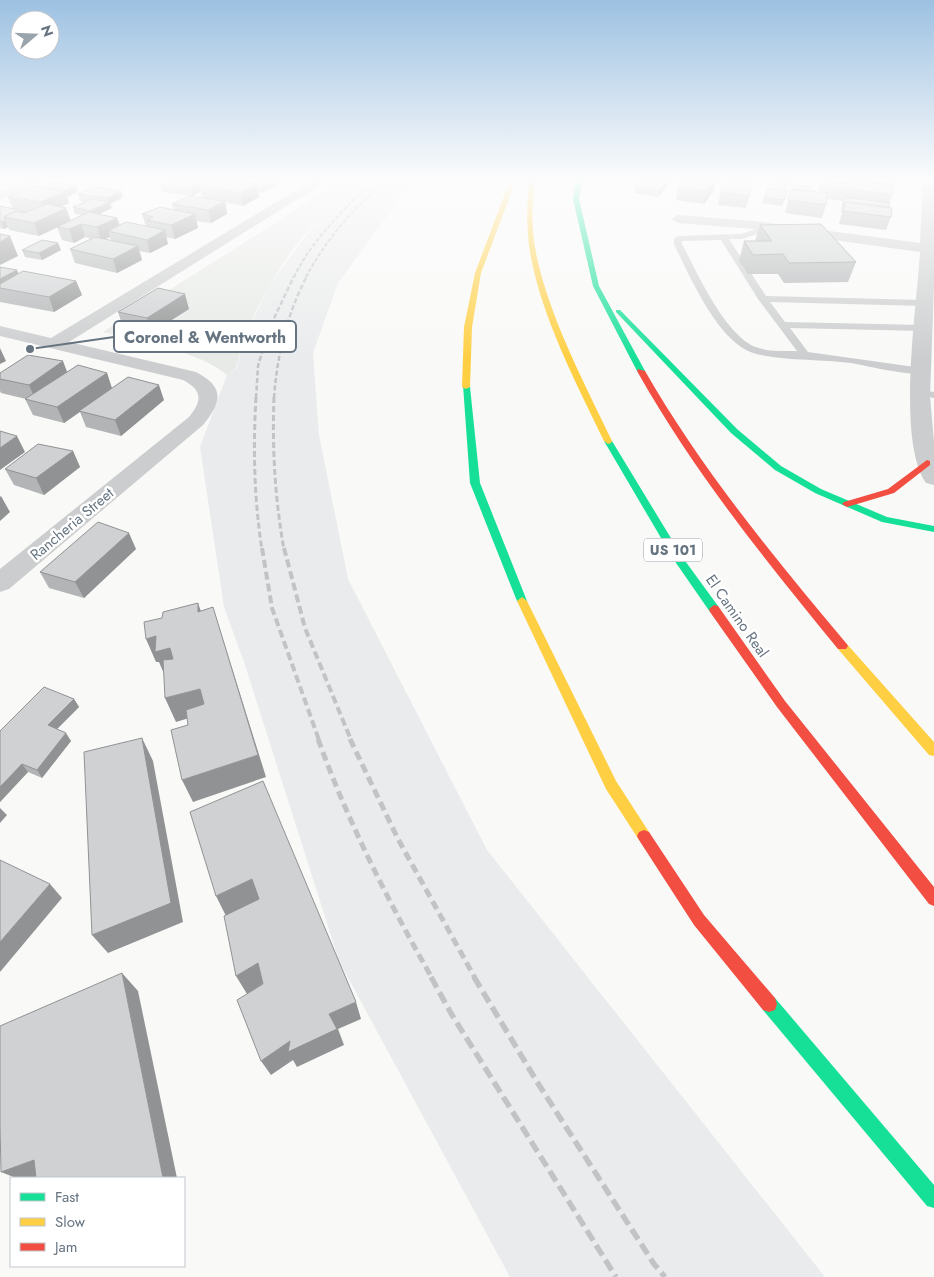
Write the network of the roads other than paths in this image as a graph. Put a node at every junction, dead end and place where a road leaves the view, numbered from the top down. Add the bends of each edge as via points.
1 (224, 240) edge
2 (491, 240) edge
3 (531, 240) edge
4 (585, 240) edge
5 (678, 240) edge
6 (725, 240) edge
7 (862, 240) edge
8 (931, 249) edge
9 (596, 286) junction
10 (763, 299) junction
11 (925, 303) junction
12 (783, 325) junction
13 (924, 328) junction
14 (0, 331) edge
15 (55, 343) junction
16 (805, 355) junction
17 (922, 370) junction
18 (928, 394) edge
19 (931, 470) edge
20 (847, 504) junction
21 (934, 529) edge
22 (0, 583) edge
23 (934, 751) edge
24 (934, 899) edge
25 (934, 1198) edge

1 - 15 street
2 - 25 highway via 478,273 468,327 466,395 475,483 514,585 611,785 699,920
3 - 24 highway, El Camino Real / US 101 via 544,299 619,462 679,560 770,688
4 - 9 highway
5 - 16 lane via 698,285 736,337 748,347 768,353
6 - 10 lane
7 - 8 street
8 - 11 street
9 - 20 highway via 734,432 778,468
9 - 23 highway via 658,403 712,485 748,534
10 - 11 lane
10 - 12 lane
11 - 13 street
12 - 13 lane
12 - 16 lane
13 - 17 street
14 - 15 street, Rancheria Street
15 - 22 street, Rancheria Street via 188,376 205,386 209,393 208,405 144,464
16 - 17 lane
17 - 18 street
18 - 19 street via 922,443
19 - 20 highway via 886,496
20 - 21 highway via 885,520

